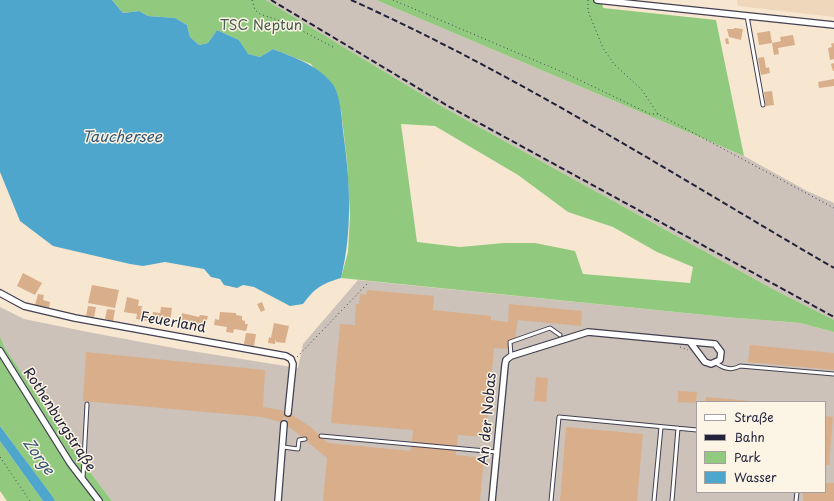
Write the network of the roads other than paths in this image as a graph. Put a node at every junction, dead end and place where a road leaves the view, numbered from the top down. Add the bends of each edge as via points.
1 (597, 0) edge
2 (610, 1) edge
3 (746, 15) junction
4 (834, 24) edge
5 (763, 105) dead end
6 (0, 293) edge
7 (560, 335) dead end
8 (690, 342) junction
9 (0, 352) edge
10 (510, 356) junction
11 (716, 363) junction
12 (834, 374) edge
13 (87, 404) dead end
14 (288, 413) tunnel mouth
15 (284, 424) tunnel mouth
16 (661, 427) junction
17 (678, 428) junction
18 (696, 430) edge
19 (321, 436) dead end
20 (305, 439) dead end
21 (282, 447) junction
22 (497, 452) junction
23 (83, 480) junction
24 (99, 501) edge
25 (278, 501) edge
26 (492, 501) edge
27 (551, 501) edge
28 (654, 501) edge
29 (672, 501) edge

1 - 2 street
2 - 3 street
3 - 4 street
3 - 5 lane
6 - 14 street, Feuerland via 24,306 75,318 286,356 293,364
7 - 10 lane via 550,328 510,342
8 - 10 street, An der Nobas via 588,332
8 - 11 street via 705,362
8 - 11 street, An der Nobas via 718,346 721,356
9 - 23 street, Rothenburgstraße
10 - 22 street, An der Nobas via 505,365
11 - 12 lane via 723,368 740,366
13 - 23 lane
15 - 21 street
16 - 17 lane
16 - 27 lane via 559,417
16 - 28 lane
17 - 18 lane
17 - 29 lane
19 - 22 lane
20 - 21 lane via 299,440 298,449
21 - 25 street
22 - 26 street, An der Nobas
23 - 24 street, Rothenburgstraße

